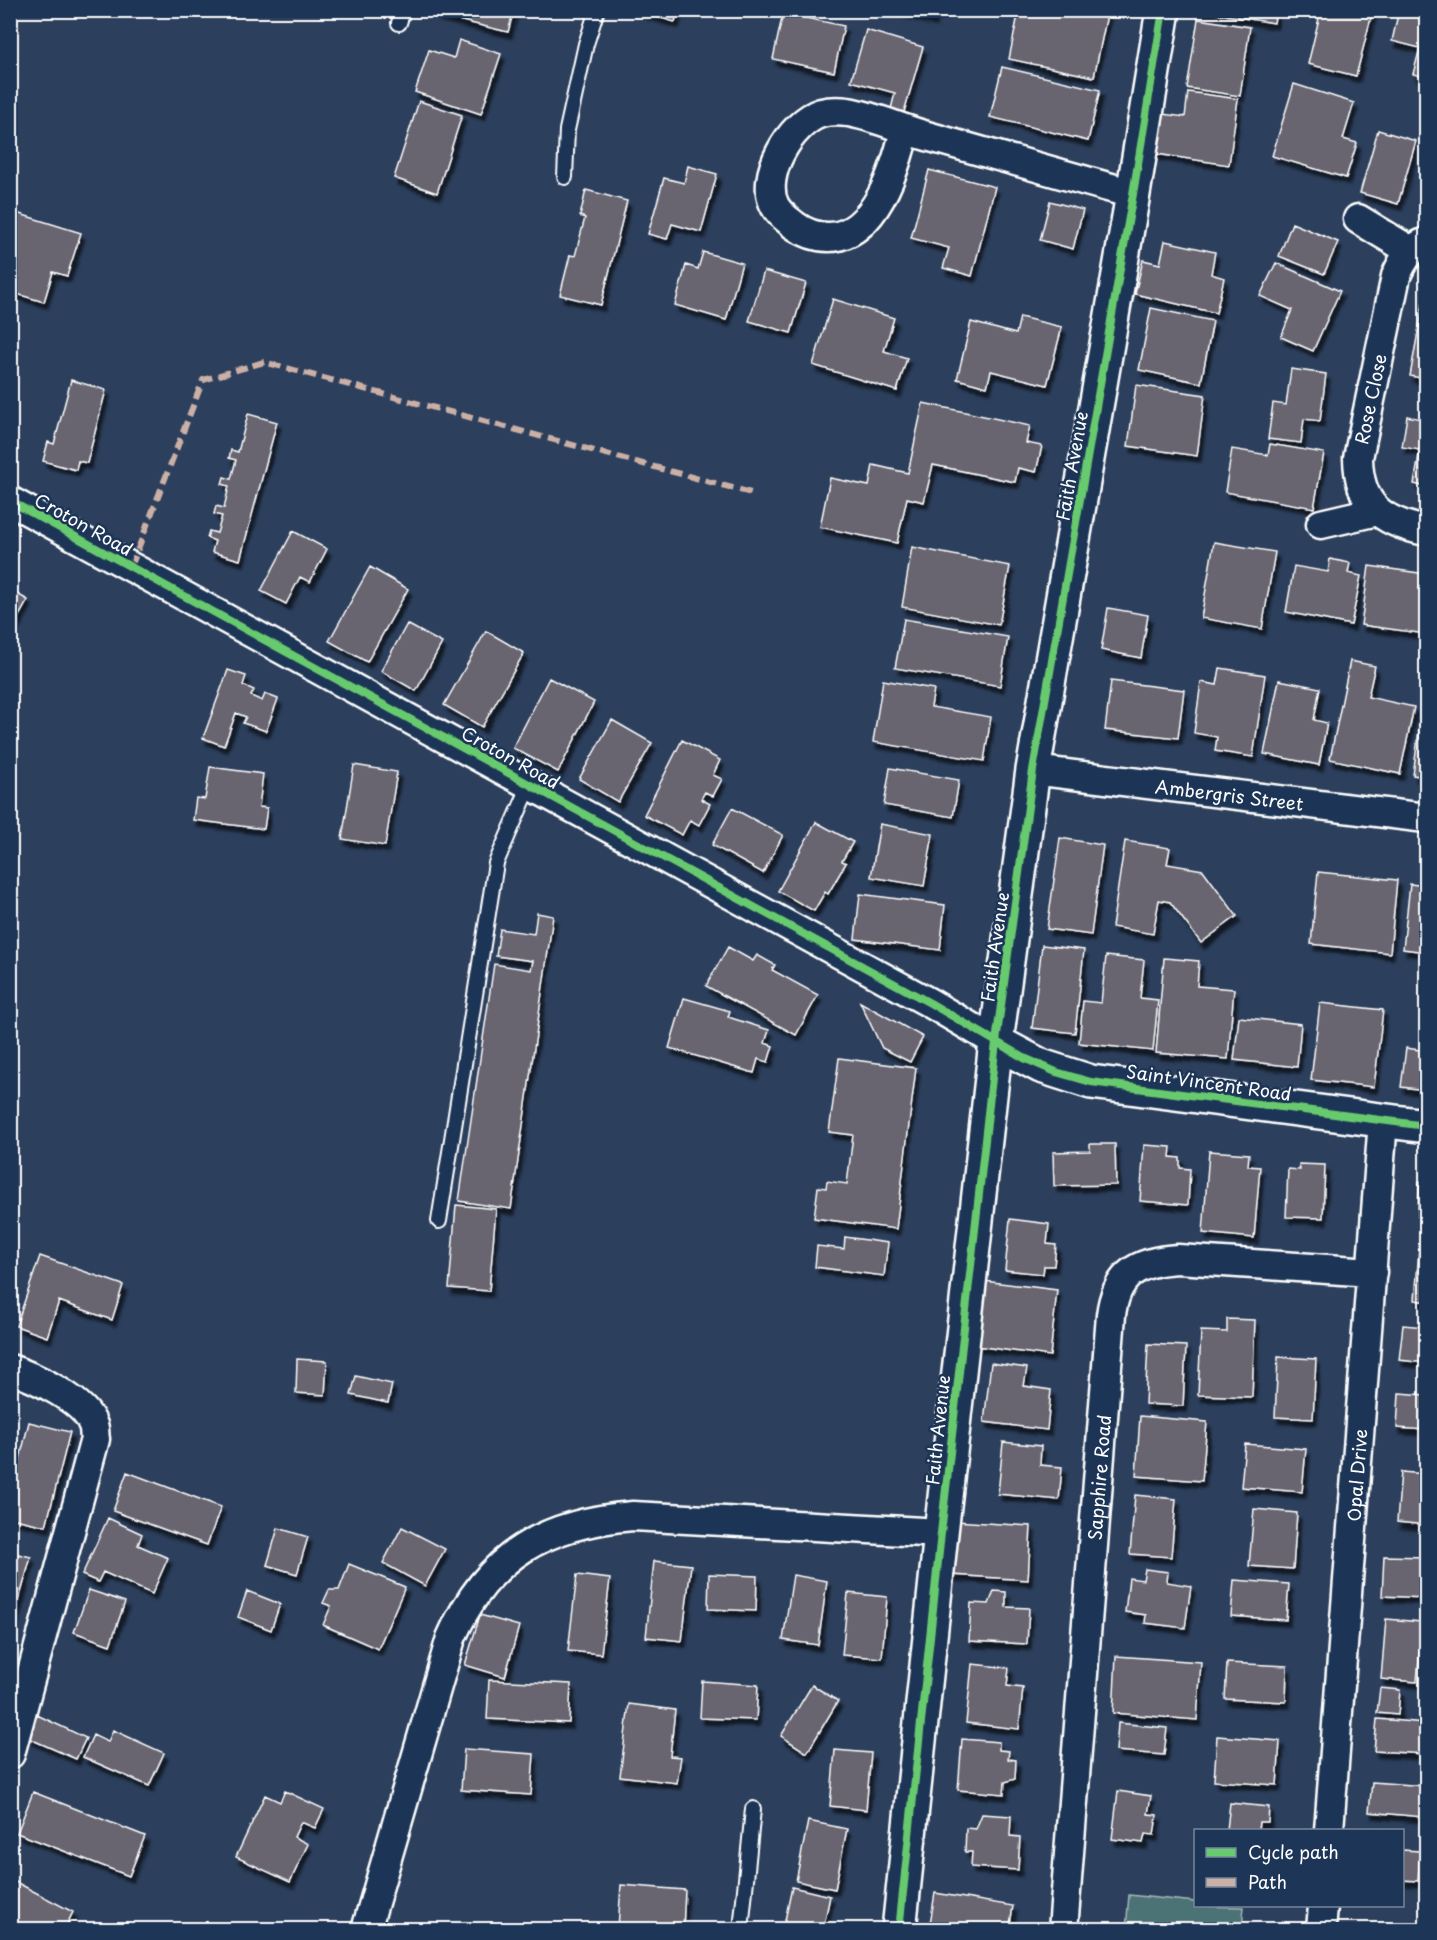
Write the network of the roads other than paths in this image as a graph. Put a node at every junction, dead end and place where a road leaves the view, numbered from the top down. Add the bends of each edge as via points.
1 (597, 10) edge
2 (1163, 10) edge
3 (905, 130) junction
4 (565, 177) dead end
5 (1133, 194) junction
6 (1358, 219) dead end
7 (1419, 246) edge
8 (10, 501) edge
9 (1377, 511) junction
10 (1321, 524) dead end
11 (1426, 531) edge
12 (1033, 770) junction
13 (530, 785) junction
14 (1426, 818) edge
15 (996, 1042) junction
16 (1383, 1120) junction
17 (1426, 1126) edge
18 (439, 1221) dead end
19 (1371, 1272) junction
20 (10, 1370) edge
21 (940, 1533) junction
22 (10, 1754) edge
23 (753, 1809) dead end
24 (1329, 1829) edge
25 (1323, 1907) edge
26 (366, 1929) edge
27 (741, 1929) edge
28 (899, 1929) edge
29 (1063, 1929) edge
30 (1321, 1929) edge

1 - 4 lane via 567,130
2 - 5 street, Faith Avenue
3 - 3 street via 889,182 865,221 851,231 835,237 803,232 775,207 770,191 772,173 796,128 808,119 821,113 846,112
3 - 5 street
5 - 12 street, Faith Avenue
6 - 7 street
7 - 9 street, Rose Close via 1401,266 1394,285 1358,458 1362,488
8 - 13 street, Croton Road
9 - 10 street
9 - 11 street via 1394,522
12 - 14 street, Ambergris Street
12 - 15 street, Faith Avenue
13 - 15 street, Croton Road
13 - 18 lane via 496,863
15 - 16 street, Saint Vincent Road via 1041,1066 1090,1082
15 - 21 street, Faith Avenue
16 - 17 street, Saint Vincent Road
16 - 19 street, Opal Drive
19 - 24 street, Opal Drive
19 - 29 street, Sapphire Road via 1160,1260 1135,1269 1117,1289 1111,1315
20 - 22 street via 66,1396 90,1419 95,1439
21 - 26 street via 633,1516 603,1518 575,1526 546,1535 520,1550 479,1588 451,1638
21 - 28 street, Faith Avenue
23 - 27 lane
25 - 30 street

